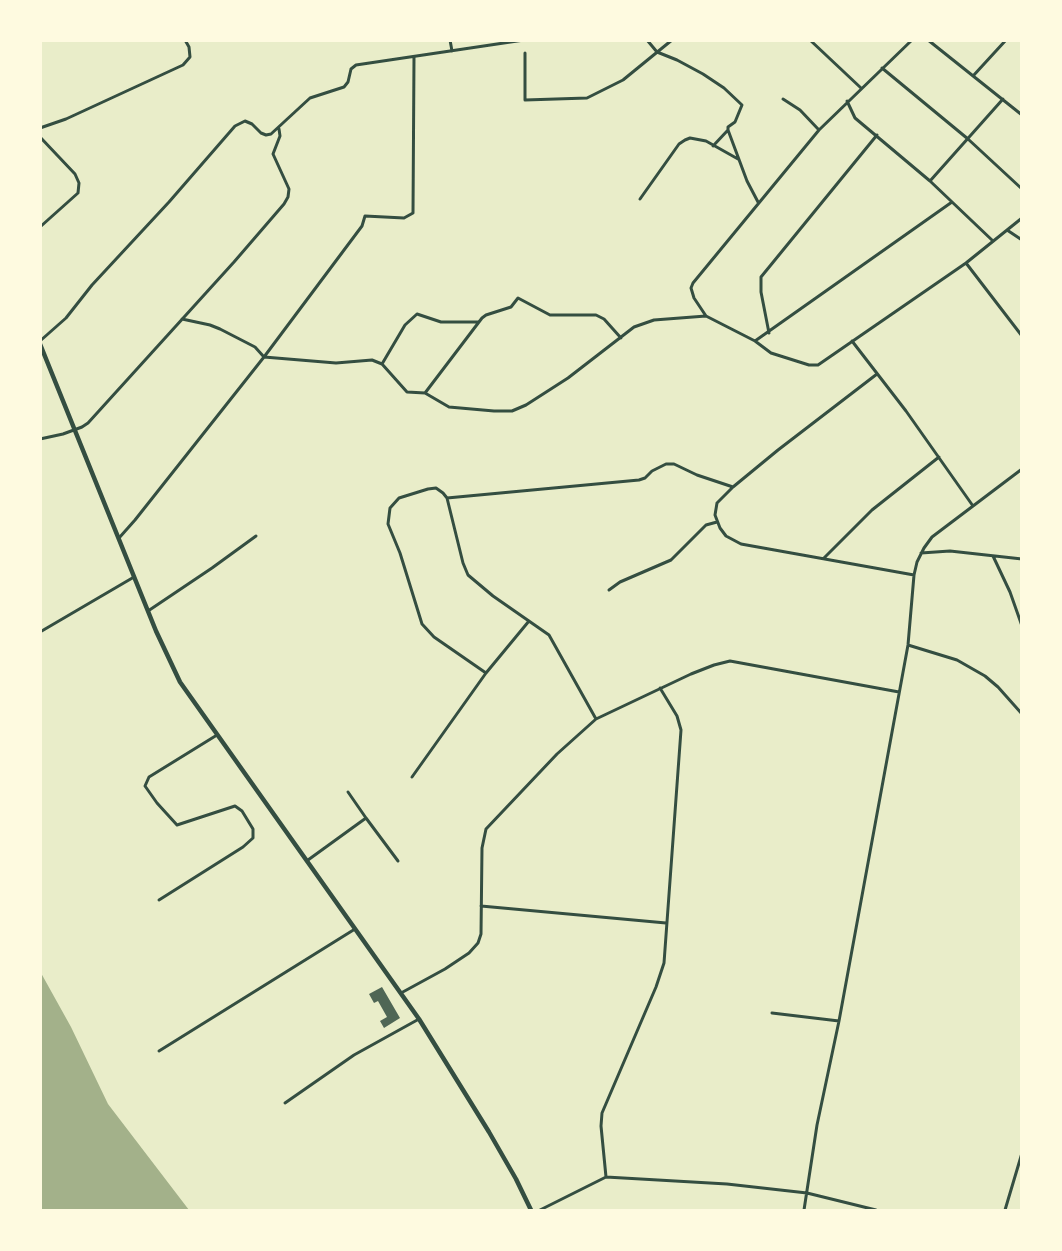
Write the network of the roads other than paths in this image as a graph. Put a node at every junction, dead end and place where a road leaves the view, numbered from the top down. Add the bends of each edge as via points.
1 (185, 40) edge
2 (450, 40) edge
3 (524, 40) edge
4 (647, 40) edge
5 (672, 40) edge
6 (810, 40) edge
7 (912, 40) edge
8 (928, 40) edge
9 (1006, 40) edge
10 (452, 51) junction
11 (657, 52) junction
12 (525, 53) dead end
13 (414, 57) junction
14 (882, 68) junction
15 (974, 76) junction
16 (861, 88) junction
17 (783, 99) dead end
18 (1003, 99) junction
19 (847, 101) junction
20 (1022, 115) edge
21 (40, 128) edge
22 (279, 129) junction
23 (728, 130) junction
24 (819, 130) junction
25 (877, 135) junction
26 (40, 137) edge
27 (969, 139) junction
28 (713, 146) junction
29 (740, 160) junction
30 (930, 181) junction
31 (1022, 189) edge
32 (640, 199) dead end
33 (758, 202) junction
34 (952, 202) junction
35 (1022, 218) edge
36 (40, 227) edge
37 (1007, 230) junction
38 (1022, 240) edge
39 (993, 241) junction
40 (966, 262) junction
41 (706, 316) junction
42 (182, 319) junction
43 (478, 322) junction
44 (769, 333) junction
45 (1022, 336) edge
46 (621, 338) junction
47 (755, 341) junction
48 (852, 341) junction
49 (40, 342) edge
50 (264, 357) junction
51 (382, 364) junction
52 (877, 374) junction
53 (425, 393) junction
54 (75, 430) junction
55 (40, 439) edge
56 (939, 457) junction
57 (1022, 469) edge
58 (733, 487) junction
59 (447, 498) junction
60 (973, 506) junction
61 (717, 522) junction
62 (256, 536) dead end
63 (119, 537) junction
64 (921, 554) junction
65 (993, 556) junction
66 (823, 559) junction
67 (1022, 559) edge
68 (914, 575) junction
69 (134, 576) junction
70 (609, 590) dead end
71 (148, 611) junction
72 (529, 621) junction
73 (1022, 626) edge
74 (40, 632) edge
75 (908, 645) junction
76 (486, 673) junction
77 (660, 688) junction
78 (899, 692) junction
79 (1022, 714) edge
80 (596, 718) junction
81 (217, 735) junction
82 (412, 777) dead end
83 (348, 792) dead end
84 (366, 818) junction
85 (308, 860) junction
86 (398, 861) dead end
87 (159, 900) dead end
88 (481, 906) junction
89 (666, 922) junction
90 (356, 928) junction
91 (401, 993) junction
92 (772, 1013) dead end
93 (419, 1019) junction
94 (839, 1021) junction
95 (159, 1051) dead end
96 (285, 1103) dead end
97 (1022, 1153) edge
98 (606, 1177) junction
99 (807, 1193) junction
100 (531, 1210) edge
101 (540, 1210) edge
102 (804, 1210) edge
103 (876, 1210) edge
104 (1005, 1210) edge

1 - 21 street via 190,57 183,65
2 - 10 street
3 - 10 street
4 - 11 street
5 - 11 street
6 - 16 street
7 - 14 street
8 - 15 street
9 - 15 street
10 - 13 street
11 - 12 street via 622,80 587,98 525,100
11 - 23 street via 703,74 742,105
13 - 22 street via 353,66 344,87 310,98
13 - 50 street via 413,213 404,218 365,216 362,226
14 - 16 street
14 - 27 street
15 - 18 street
16 - 19 street
17 - 24 street
18 - 20 street
18 - 27 street
19 - 24 street
19 - 25 street via 855,118
22 - 42 street via 273,154 289,189 288,197
22 - 49 street via 266,135 245,122 236,126 66,318
23 - 28 street
23 - 29 street
24 - 33 street
25 - 30 street
25 - 44 street via 761,277
26 - 36 street via 80,183 78,193
27 - 30 street
27 - 31 street
28 - 29 street
28 - 32 street via 690,138 679,144
29 - 33 street
30 - 34 street
33 - 41 street via 693,283 694,298
34 - 39 street
34 - 44 street
35 - 37 street
37 - 38 street
37 - 39 street
39 - 40 street
40 - 45 street
40 - 48 street
41 - 46 street via 654,320 634,327
41 - 47 street
42 - 50 street via 220,329 255,347
42 - 54 street via 96,414
43 - 46 street via 486,315 511,307 518,298 550,315 596,315
43 - 51 street via 441,322 417,314 405,325
43 - 53 street
44 - 47 street
46 - 53 street via 568,378 512,411 449,407
47 - 48 street via 771,353 814,365
48 - 52 street
49 - 54 street
50 - 51 street via 336,363 372,360
50 - 63 street
51 - 53 street via 407,392
52 - 56 street
52 - 58 street
54 - 55 street
54 - 63 street
56 - 60 street
56 - 66 street via 872,510
57 - 60 street
58 - 59 street via 666,464 639,480
58 - 61 street via 717,503
59 - 72 street via 468,575
59 - 76 street via 436,488 399,498 390,508 388,524 422,624 434,637
60 - 64 street via 932,537
61 - 66 street via 726,536 741,544
61 - 70 street via 705,525 670,560
62 - 71 street
63 - 69 street
64 - 65 street via 950,551
64 - 68 street
65 - 67 street
65 - 73 street
66 - 68 street
68 - 75 street
69 - 71 street
69 - 74 street
71 - 81 street via 177,676
72 - 76 street
72 - 80 street via 551,637
75 - 78 street
75 - 79 street via 957,660 985,676
76 - 82 street
77 - 78 street via 714,665 738,661
77 - 80 street
77 - 89 street via 681,730
78 - 94 street
80 - 88 street via 486,828
81 - 85 street
81 - 87 street via 149,777 145,783 147,790 177,825 235,806 254,834 250,842
83 - 84 street
84 - 85 street
84 - 86 street
85 - 90 street
88 - 89 street
88 - 91 street via 481,934 475,948
89 - 98 street via 660,975 602,1113
90 - 91 street
90 - 95 street
91 - 93 street
92 - 94 street
93 - 96 street via 339,1065
93 - 100 street via 484,1123
94 - 99 street
97 - 104 street
98 - 99 street
98 - 101 street
99 - 102 street
99 - 103 street

